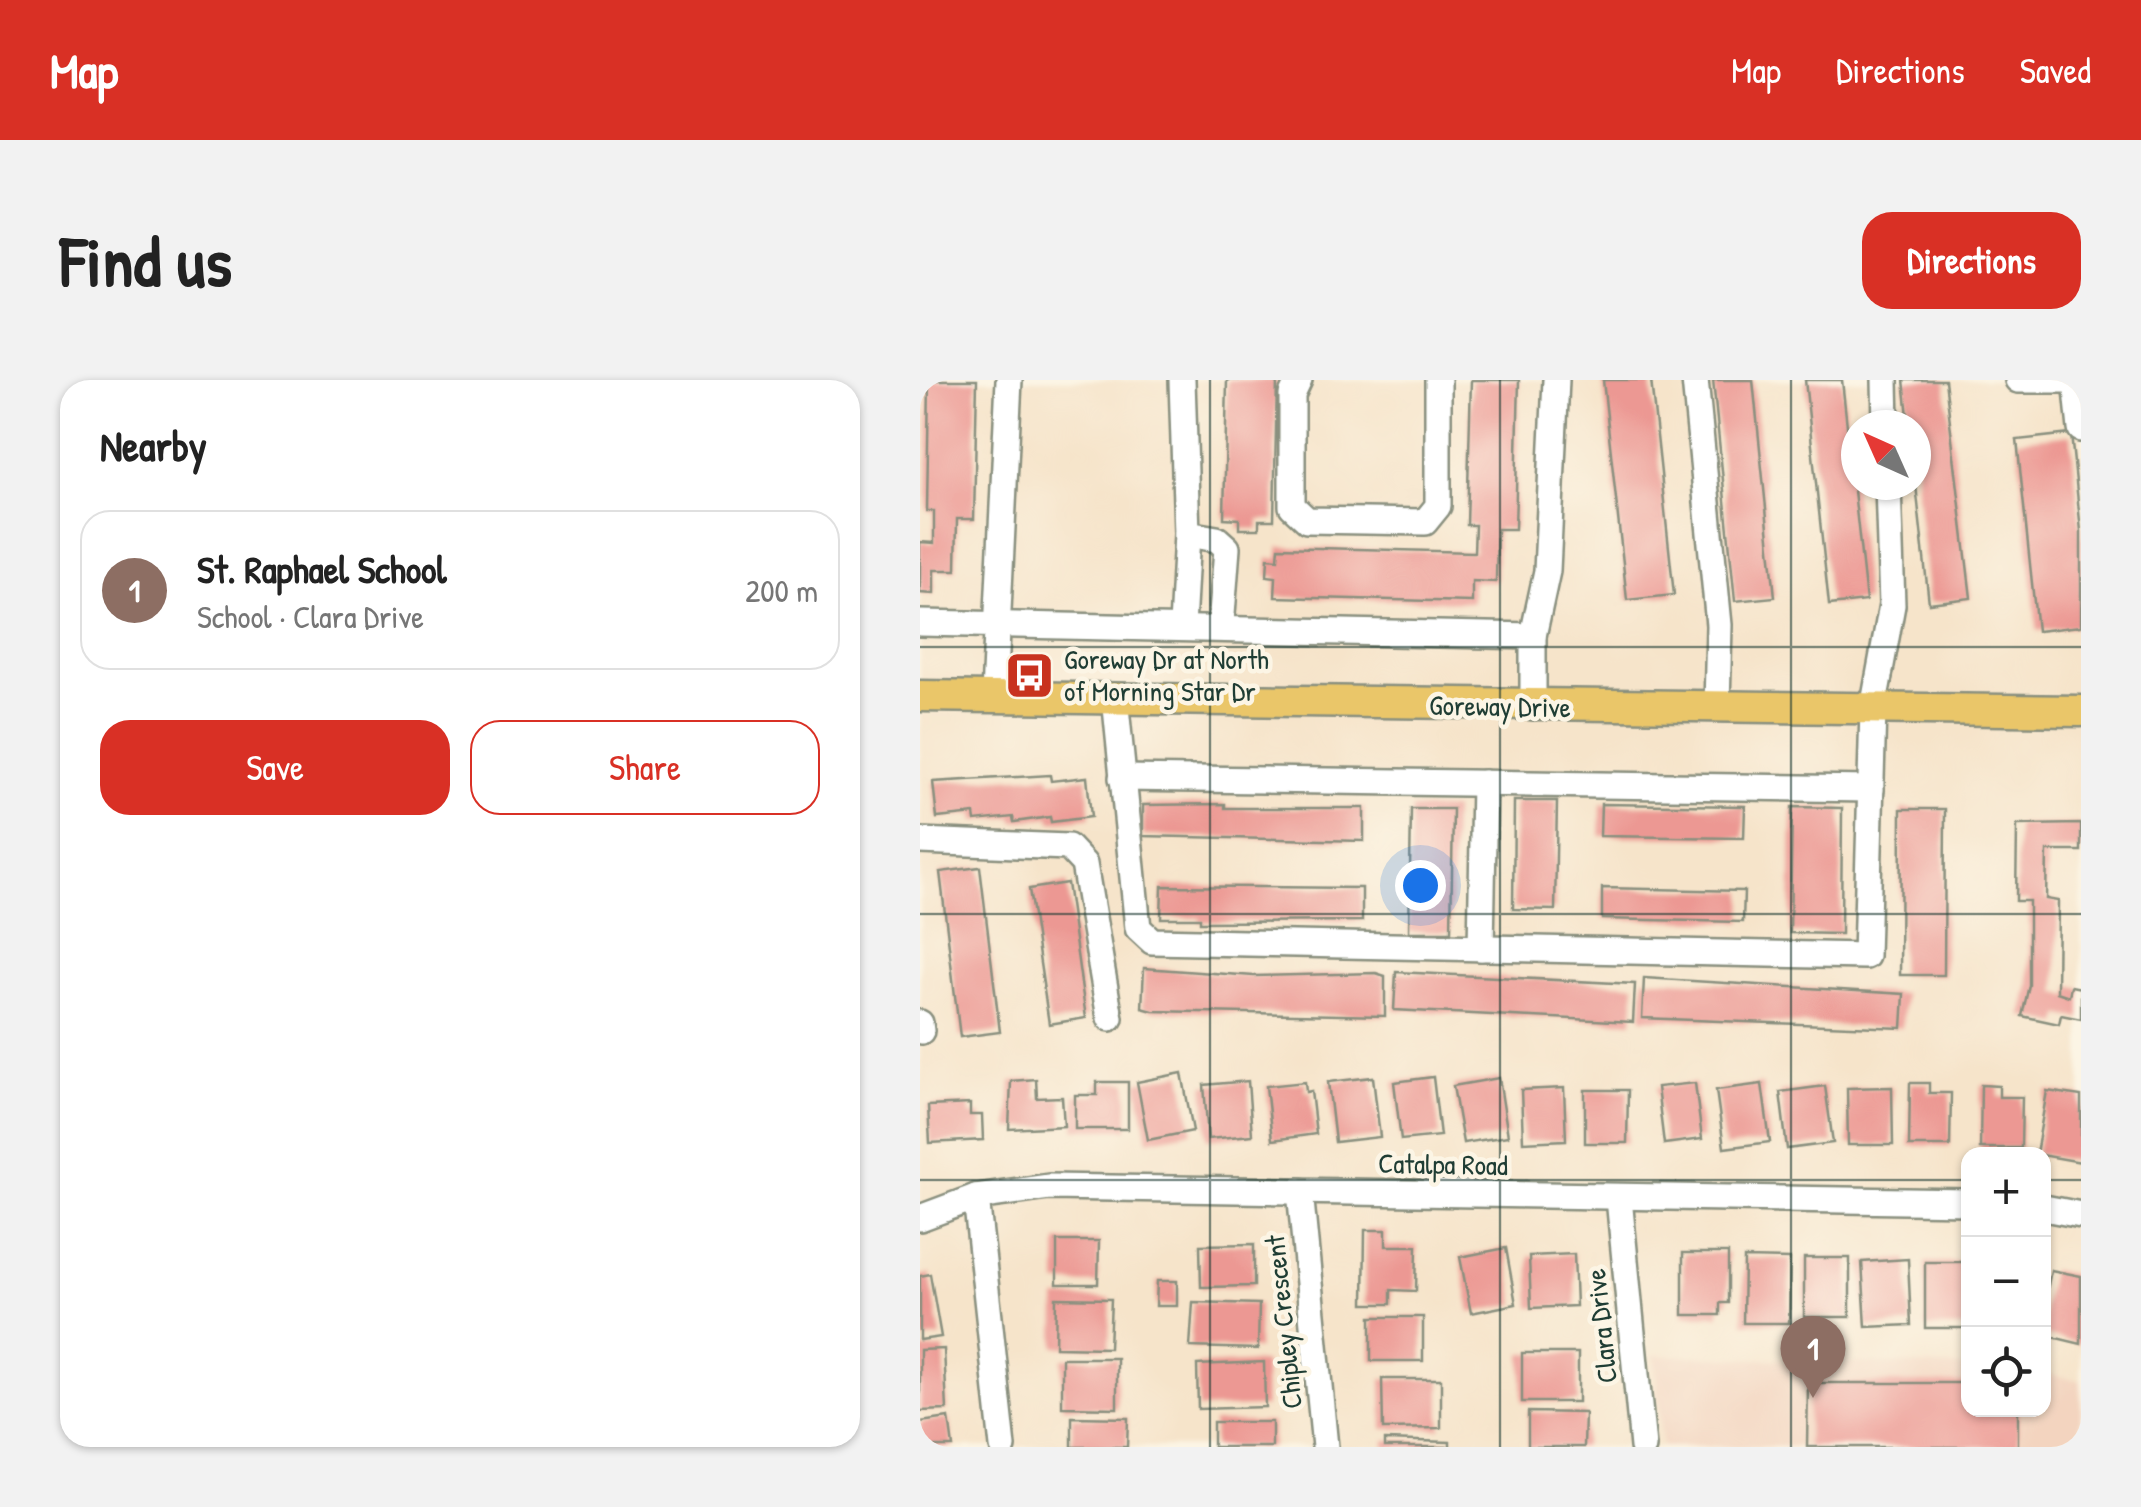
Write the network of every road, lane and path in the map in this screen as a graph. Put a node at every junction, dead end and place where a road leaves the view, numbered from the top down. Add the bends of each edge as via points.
1 (1010, 380) edge
2 (1182, 380) edge
3 (1299, 380) edge
4 (1438, 380) edge
5 (1556, 380) edge
6 (1695, 380) edge
7 (1885, 380) edge
8 (2018, 380) edge
9 (2076, 380) edge
10 (1886, 410) edge
11 (2081, 429) edge
12 (1888, 500) edge
13 (1187, 534) junction
14 (920, 623) edge
15 (998, 625) junction
16 (1182, 626) junction
17 (1220, 628) junction
18 (1533, 636) junction
19 (994, 695) junction
20 (920, 696) edge
21 (1115, 697) junction
22 (1717, 706) junction
23 (1534, 707) junction
24 (1873, 709) junction
25 (2081, 711) edge
26 (1122, 778) junction
27 (1484, 784) junction
28 (1870, 789) junction
29 (920, 841) edge
30 (1481, 948) junction
31 (1110, 1018) dead end
32 (920, 1023) edge
33 (921, 1031) edge
34 (1300, 1191) junction
35 (976, 1197) junction
36 (1619, 1198) junction
37 (1961, 1202) edge
38 (2051, 1209) edge
39 (2081, 1215) edge
40 (920, 1218) edge
41 (1004, 1447) edge
42 (1325, 1447) edge
43 (1643, 1447) edge

1 - 15 street
2 - 13 street
3 - 4 street via 1292,395 1292,506 1306,520 1425,522 1438,506
5 - 18 street via 1547,571
6 - 22 street via 1719,625
7 - 10 street
8 - 9 street
9 - 11 street
12 - 24 street via 1892,605
13 - 16 street
13 - 17 street via 1217,539 1226,548
14 - 15 street
15 - 16 street
15 - 19 street
16 - 17 street
17 - 18 street
18 - 23 street
19 - 20 main road, Goreway Drive
19 - 21 main road, Goreway Drive
21 - 23 main road, Goreway Drive
21 - 26 street
22 - 23 main road, Goreway Drive
22 - 24 main road, Goreway Drive
24 - 25 main road, Goreway Drive
24 - 28 street
26 - 27 street
26 - 30 street via 1136,917 1144,937
27 - 28 street
27 - 30 street
28 - 30 street via 1866,956
29 - 31 street via 1068,848 1084,864
32 - 33 street
34 - 35 street, Catalpa Road via 1049,1187
34 - 36 street, Catalpa Road
34 - 42 street, Chipley Crescent
35 - 40 street, Catalpa Road
35 - 41 street
36 - 37 street, Catalpa Road
36 - 43 street, Clara Drive
38 - 39 street

